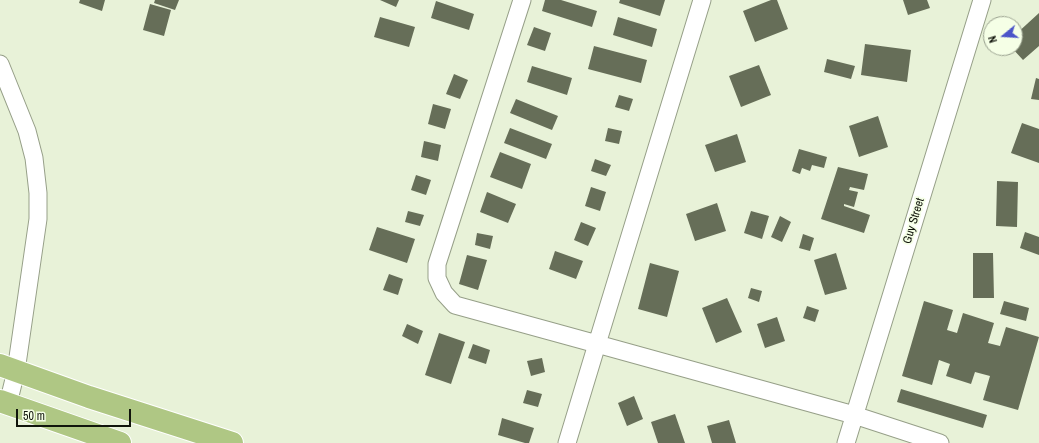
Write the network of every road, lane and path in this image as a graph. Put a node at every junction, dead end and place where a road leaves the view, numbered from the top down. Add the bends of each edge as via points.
1 (522, 0) edge
2 (702, 0) edge
3 (982, 0) edge
4 (0, 64) edge
5 (597, 344) junction
6 (8, 368) edge
7 (4, 402) edge
8 (854, 415) junction
9 (120, 443) edge
10 (232, 443) edge
11 (567, 443) edge
12 (846, 443) edge
13 (940, 443) edge

1 - 5 street via 437,264 437,278 444,293 454,305
2 - 5 street
3 - 8 street, Guy Street
4 - 6 street via 26,131 34,158 38,192 38,219
5 - 8 street
5 - 11 street
6 - 7 street
6 - 10 highway
7 - 9 highway
8 - 12 street, Guy Street
8 - 13 street

